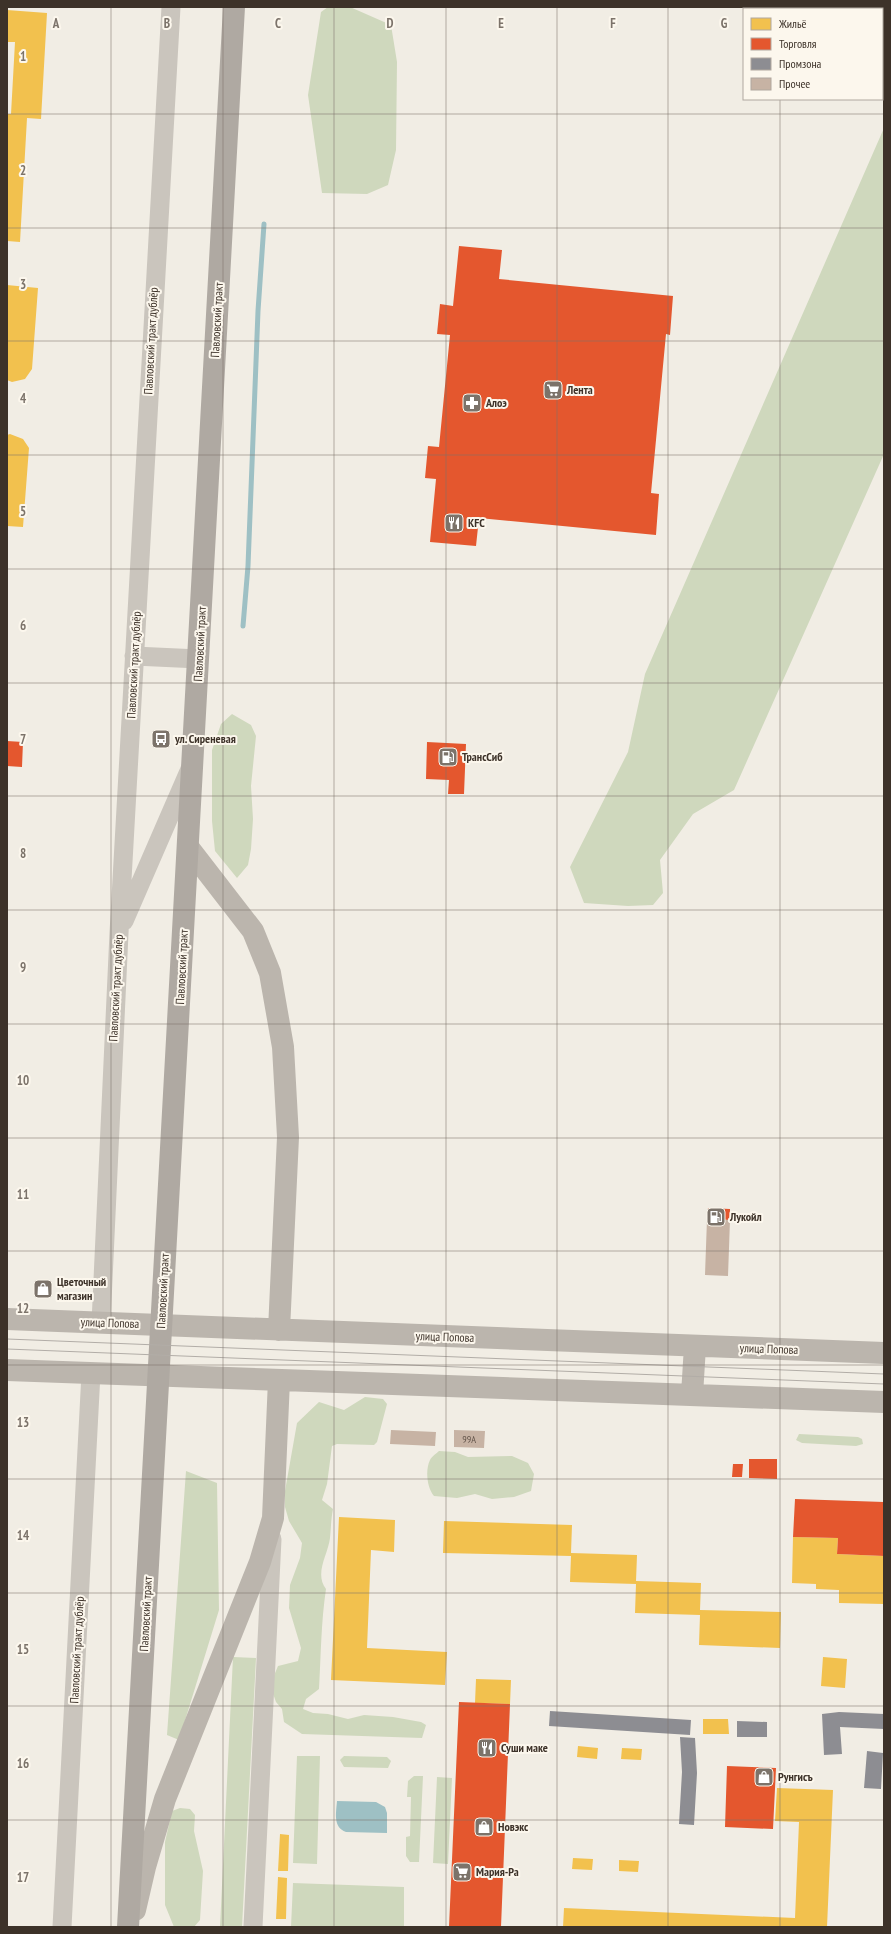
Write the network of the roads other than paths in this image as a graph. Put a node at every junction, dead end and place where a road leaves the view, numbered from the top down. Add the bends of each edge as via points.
1 (171, 7) edge
2 (234, 7) edge
3 (134, 656) junction
4 (199, 660) junction
5 (193, 761) junction
6 (188, 847) junction
7 (119, 933) junction
8 (7, 1319) edge
9 (101, 1323) junction
10 (161, 1325) junction
11 (279, 1330) junction
12 (695, 1346) junction
13 (884, 1353) edge
14 (7, 1370) edge
15 (91, 1373) junction
16 (159, 1376) junction
17 (279, 1380) junction
18 (692, 1395) junction
19 (884, 1402) edge
20 (273, 1518) junction
21 (62, 1927) edge
22 (128, 1927) edge
23 (132, 1927) edge
24 (253, 1927) edge

1 - 3 street, Павловский тракт дублёр
2 - 4 main road, Павловский тракт
3 - 4 street
3 - 7 street, Павловский тракт дублёр
4 - 5 main road, Павловский тракт
5 - 6 main road, Павловский тракт
5 - 7 street
6 - 10 main road, Павловский тракт
6 - 11 main road via 253,931 272,981 283,1047 288,1137
7 - 9 street, Павловский тракт дублёр
8 - 9 main road, улица Попова
9 - 10 main road, улица Попова
10 - 11 main road, улица Попова
10 - 16 main road, Павловский тракт
11 - 12 main road, улица Попова
12 - 13 main road, улица Попова
12 - 18 main road
14 - 15 main road
15 - 16 main road
15 - 21 street, Павловский тракт дублёр
16 - 17 main road
16 - 22 main road, Павловский тракт
17 - 18 main road
17 - 20 main road
18 - 19 main road
20 - 23 main road via 260,1562 165,1799 145,1867
20 - 24 street

